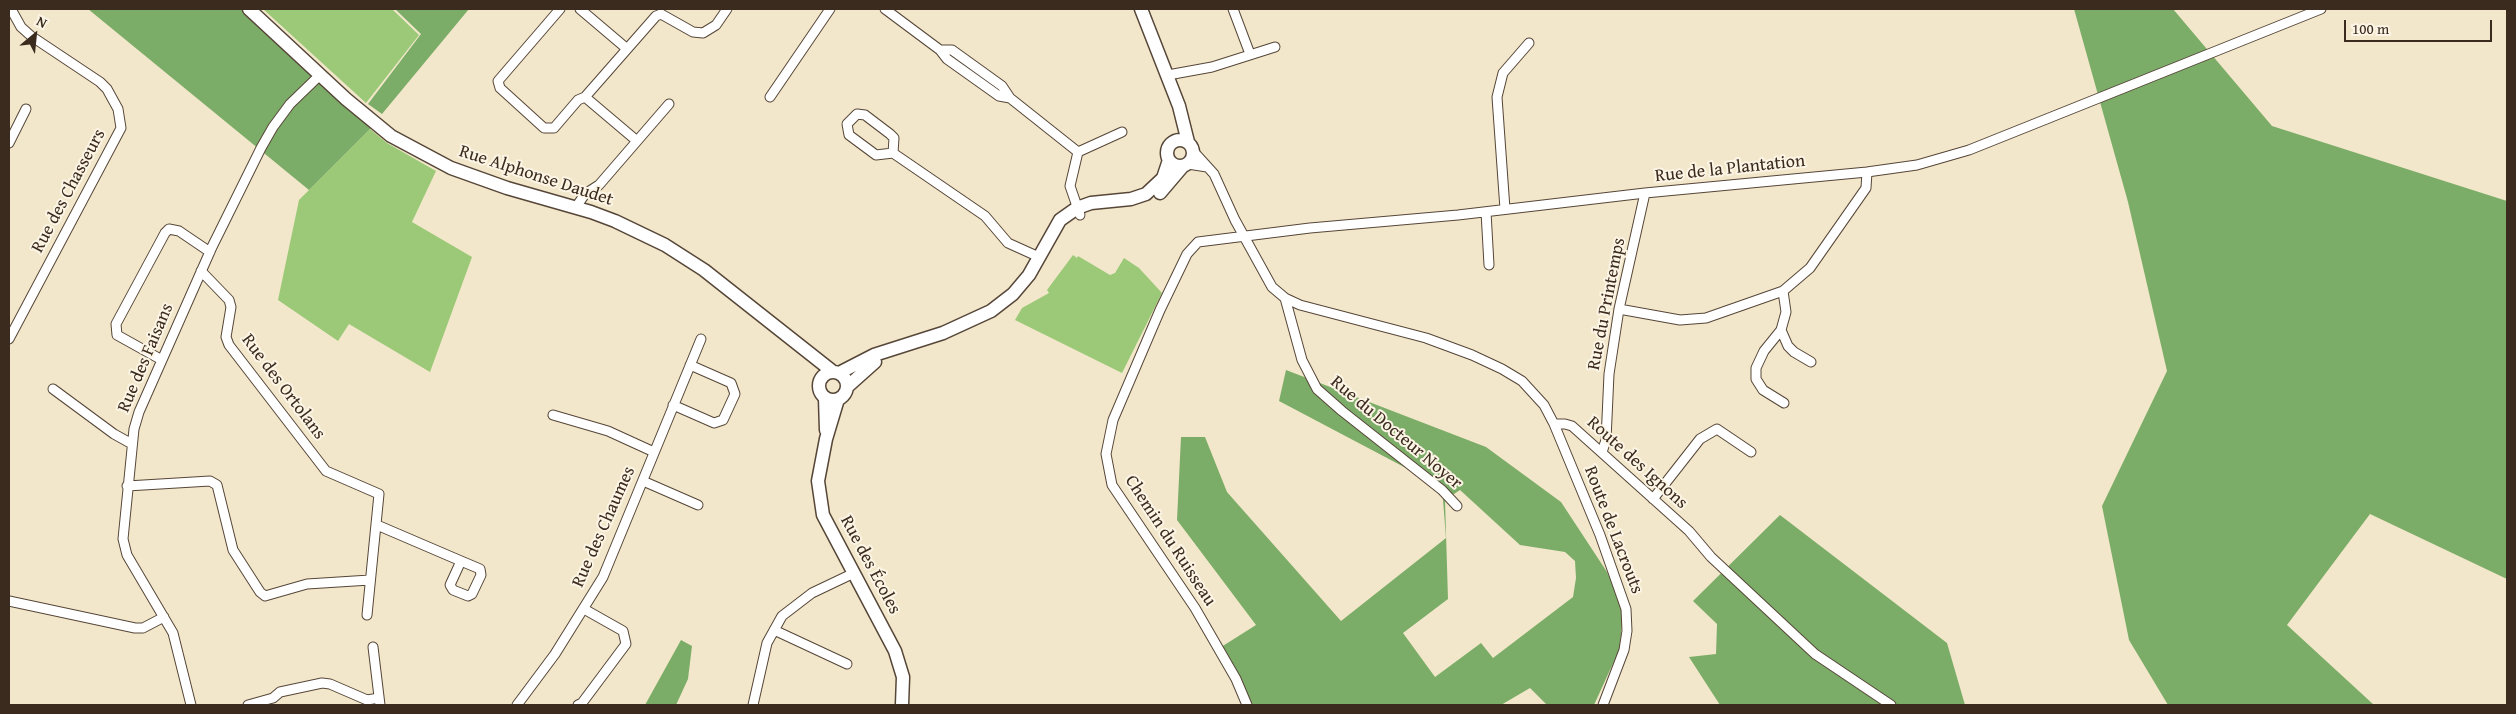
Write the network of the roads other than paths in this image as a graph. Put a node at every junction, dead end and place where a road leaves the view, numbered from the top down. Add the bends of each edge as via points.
1 (11, 9) edge
2 (249, 9) edge
3 (560, 9) edge
4 (580, 9) edge
5 (727, 9) edge
6 (830, 9) edge
7 (886, 9) edge
8 (1141, 9) edge
9 (1233, 9) edge
10 (2321, 9) edge
11 (1529, 43) dead end
12 (1275, 47) dead end
13 (626, 48) junction
14 (1250, 54) junction
15 (320, 75) junction
16 (1168, 75) junction
17 (585, 97) junction
18 (770, 97) dead end
19 (669, 104) dead end
20 (26, 109) dead end
21 (1122, 132) dead end
22 (637, 141) junction
23 (9, 143) edge
24 (1078, 152) junction
25 (893, 153) junction
26 (1185, 153) junction
27 (1169, 160) junction
28 (1867, 172) junction
29 (1645, 193) junction
30 (576, 207) junction
31 (1506, 210) junction
32 (1079, 212) junction
33 (1486, 212) junction
34 (1245, 236) junction
35 (210, 252) junction
36 (1042, 253) junction
37 (1489, 265) dead end
38 (202, 270) junction
39 (1783, 291) junction
40 (1286, 298) junction
41 (1619, 309) junction
42 (1781, 330) junction
43 (9, 339) edge
44 (701, 339) dead end
45 (800, 346) junction
46 (893, 348) junction
47 (162, 360) junction
48 (1811, 362) dead end
49 (690, 365) junction
50 (836, 372) junction
51 (820, 380) junction
52 (847, 387) junction
53 (53, 389) dead end
54 (825, 398) junction
55 (838, 399) junction
56 (1784, 404) dead end
57 (673, 405) junction
58 (552, 415) dead end
59 (1554, 424) junction
60 (826, 439) junction
61 (132, 444) junction
62 (654, 452) junction
63 (1602, 452) junction
64 (1751, 452) dead end
65 (643, 481) junction
66 (128, 486) junction
67 (1654, 499) junction
68 (698, 505) dead end
69 (1457, 506) dead end
70 (377, 525) junction
71 (461, 561) dead end
72 (854, 573) junction
73 (370, 580) junction
74 (9, 601) edge
75 (584, 609) junction
76 (367, 615) dead end
77 (164, 617) junction
78 (774, 630) junction
79 (373, 647) dead end
80 (847, 664) dead end
81 (380, 702) edge
82 (191, 705) edge
83 (248, 705) edge
84 (517, 705) edge
85 (578, 705) edge
86 (753, 705) edge
87 (902, 705) edge
88 (1247, 705) edge
89 (1603, 705) edge
90 (1891, 705) edge

1 - 43 street, Rue des Chasseurs via 30,36 107,89 118,109 121,128
2 - 15 street, Rue Alphonse Daudet
3 - 17 street via 498,81 500,88 544,128 554,128 578,100
4 - 13 street
5 - 13 street via 716,25 703,33 694,32 661,14
6 - 18 street
7 - 24 street via 940,50 952,50 1002,86 1010,98
8 - 16 street
9 - 14 street
10 - 28 street, Rue de la Plantation via 1969,150 1917,164
11 - 31 street via 1503,73 1496,97
12 - 14 street
13 - 17 street
14 - 16 street via 1212,67
15 - 30 street, Rue Alphonse Daudet via 380,128 404,144 479,179
15 - 35 street, Rue des Faisans via 290,104 273,127
16 - 26 street via 1179,106
17 - 22 street
19 - 22 street
20 - 23 street
21 - 24 street
22 - 30 street
24 - 32 street via 1070,186
25 - 25 street via 876,155 849,135 849,120 857,114 865,115 894,138
25 - 36 street via 985,216 1008,243
26 - 27 street via 1175,165
26 - 27 street via 1167,149
26 - 32 street via 1159,193 1147,201 1138,205
26 - 34 street via 1214,174
27 - 32 street via 1163,178 1146,194 1124,200 1099,201
28 - 29 street, Rue de la Plantation
28 - 39 street via 1866,188 1815,260 1796,282
29 - 31 street, Rue de la Plantation
29 - 41 street, Rue du Printemps via 1646,200
30 - 45 street, Rue Alphonse Daudet via 616,220 683,256
31 - 33 street, Rue de la Plantation
32 - 36 street
33 - 34 street, Rue de la Plantation
33 - 37 street
34 - 40 street via 1272,287
34 - 88 street, Chemin du Ruisseau via 1198,242 1187,254 1113,420 1106,454 1112,485 1195,608 1236,679
35 - 38 street, Rue des Faisans
35 - 47 street via 174,229 165,233 116,324 116,335
36 - 46 street via 1022,285 991,311 943,333
38 - 47 street, Rue des Faisans
38 - 70 street, Rue des Ortolans via 229,300 231,307 226,336 229,345 326,471 379,494
39 - 41 street via 1706,318 1680,320
39 - 42 street via 1786,312
40 - 59 street via 1300,305 1426,338 1502,369 1534,392
40 - 69 street, Rue du Docteur Noyer via 1302,360 1317,389 1442,490
41 - 63 street, Rue du Printemps via 1609,374 1606,440
42 - 48 street via 1794,352
42 - 56 street via 1764,351 1756,368 1756,380
44 - 49 street, Rue des Chaumes
45 - 50 street, Rue Alphonse Daudet
45 - 51 street, Rue Alphonse Daudet
46 - 50 street
46 - 52 street
47 - 61 street, Rue des Faisans via 139,412
49 - 57 street, Rue des Chaumes
49 - 57 street via 731,383 735,394 723,420 714,423
50 - 51 street via 825,374
50 - 52 street via 846,380
51 - 54 street via 820,392
52 - 55 street
53 - 61 street
54 - 55 street
54 - 60 street, Rue des Écoles
55 - 60 street, Rue des Écoles
57 - 62 street, Rue des Chaumes
58 - 62 street via 608,431
59 - 63 street, Route des Ignons via 1572,426
59 - 89 street, Route de Lacrouts via 1600,535 1626,609 1624,650
60 - 72 street, Rue des Écoles via 818,481 823,515
61 - 66 street, Rue des Faisans
62 - 65 street, Rue des Chaumes
63 - 67 street, Route des Ignons
64 - 67 street via 1716,429 1700,439
65 - 68 street
65 - 75 street, Rue des Chaumes via 603,577
66 - 73 street via 210,481 217,485 233,550 265,596 306,584
66 - 77 street, Rue des Faisans via 122,539 127,555
67 - 90 street, Route des Ignons via 1815,654
70 - 71 street
70 - 73 street
72 - 78 street via 812,592 782,616
72 - 87 street, Rue des Écoles via 895,651 903,677
73 - 76 street
74 - 77 street via 135,628 143,628
75 - 84 street, Rue des Chaumes via 556,654
75 - 85 street via 623,631 626,644 582,704
77 - 82 street, Rue des Faisans via 173,634
78 - 80 street
78 - 86 street via 767,643
79 - 81 street
81 - 83 street via 322,683 280,692 273,698

